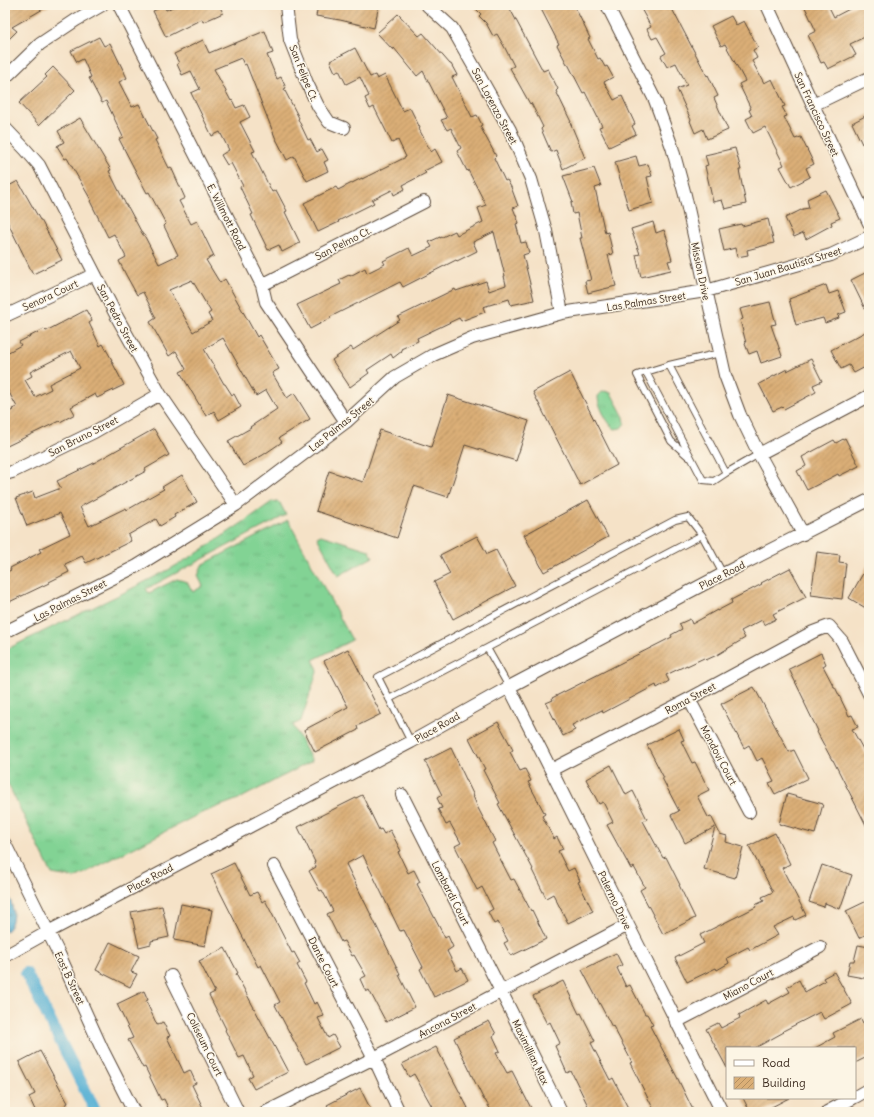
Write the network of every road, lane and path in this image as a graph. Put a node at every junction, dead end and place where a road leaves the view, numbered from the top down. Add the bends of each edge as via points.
1 (102, 5) edge
2 (119, 5) edge
3 (286, 5) edge
4 (427, 5) edge
5 (606, 5) edge
6 (767, 5) edge
7 (5, 78) edge
8 (869, 78) edge
9 (813, 105) junction
10 (5, 128) edge
11 (344, 128) dead end
12 (424, 202) dead end
13 (869, 223) edge
14 (869, 237) edge
15 (94, 274) junction
16 (262, 285) junction
17 (706, 291) junction
18 (562, 313) junction
19 (5, 316) edge
20 (720, 354) junction
21 (669, 365) junction
22 (646, 372) junction
23 (160, 394) junction
24 (869, 396) edge
25 (346, 422) junction
26 (759, 454) junction
27 (692, 461) junction
28 (726, 473) junction
29 (5, 474) edge
30 (869, 500) edge
31 (236, 505) junction
32 (803, 534) junction
33 (702, 535) junction
34 (723, 574) junction
35 (5, 632) edge
36 (487, 648) junction
37 (509, 687) junction
38 (869, 694) edge
39 (389, 699) junction
40 (689, 699) junction
41 (411, 742) junction
42 (551, 770) junction
43 (402, 795) dead end
44 (748, 812) dead end
45 (5, 844) edge
46 (274, 866) dead end
47 (628, 925) junction
48 (48, 932) junction
49 (820, 946) dead end
50 (5, 956) edge
51 (171, 976) dead end
52 (501, 991) junction
53 (676, 1022) junction
54 (374, 1058) junction
55 (869, 1090) edge
56 (856, 1096) edge
57 (850, 1099) edge
58 (134, 1112) edge
59 (238, 1112) edge
60 (266, 1112) edge
61 (399, 1112) edge
62 (560, 1112) edge
63 (722, 1112) edge
64 (827, 1112) edge

1 - 7 street via 40,44
2 - 16 street, E. Willmott Road
3 - 11 street, San Felipe Ct. via 290,40 307,83 329,122
4 - 18 street, San Lorenzo Street via 452,28 510,130 531,179 546,231
5 - 17 street, Mission Drive via 655,100 670,141
6 - 9 street, San Francisco Street
8 - 9 street
9 - 13 street, San Francisco Street
10 - 15 street, San Pedro Street via 39,166
12 - 16 street, San Pelmo Ct.
14 - 17 street, San Juan Bautista Street via 831,255
15 - 19 street, Senora Court
15 - 23 street, San Pedro Street
16 - 25 street, E. Willmott Road via 266,302
17 - 18 street, Las Palmas Street
17 - 20 street, Mission Drive
18 - 25 street, Las Palmas Street via 472,338 433,355 395,377
20 - 21 lane
20 - 26 street, Mission Drive via 740,415
21 - 22 lane
21 - 28 lane
22 - 27 lane
22 - 27 lane via 637,375 671,441
23 - 29 street, San Bruno Street via 94,432
23 - 31 street, San Pedro Street
24 - 26 street
25 - 31 street, Las Palmas Street
26 - 28 lane
26 - 32 street, Mission Drive
27 - 28 lane via 703,480 714,481
30 - 32 street, Place Road
31 - 35 street, Las Palmas Street via 138,566
32 - 34 street, Place Road
33 - 34 lane
33 - 36 lane
33 - 39 lane via 688,517 675,520 378,677
34 - 37 street, Place Road
36 - 37 lane
36 - 39 lane
37 - 41 street, Place Road
37 - 42 street, Palermo Drive
38 - 40 street, Roma Street via 842,641 829,626 813,632
39 - 41 lane
40 - 42 street, Roma Street
40 - 44 street, Mondovi Court
41 - 48 street, Place Road
42 - 47 street, Palermo Drive
43 - 52 street, Lombardi Court
45 - 48 street, East B Street
46 - 54 street, Dante Court
47 - 52 street, Ancona Street
47 - 53 street, Palermo Drive
48 - 50 street, Place Road
48 - 58 street, East B Street
49 - 53 street, Miano Court
51 - 59 street, Coliseum Court
52 - 54 street, Ancona Street
52 - 62 street, Maximillian Max
53 - 63 street, Palermo Drive
54 - 60 street, Ancona Street
54 - 61 street, Dante Court
55 - 56 street
57 - 64 street

